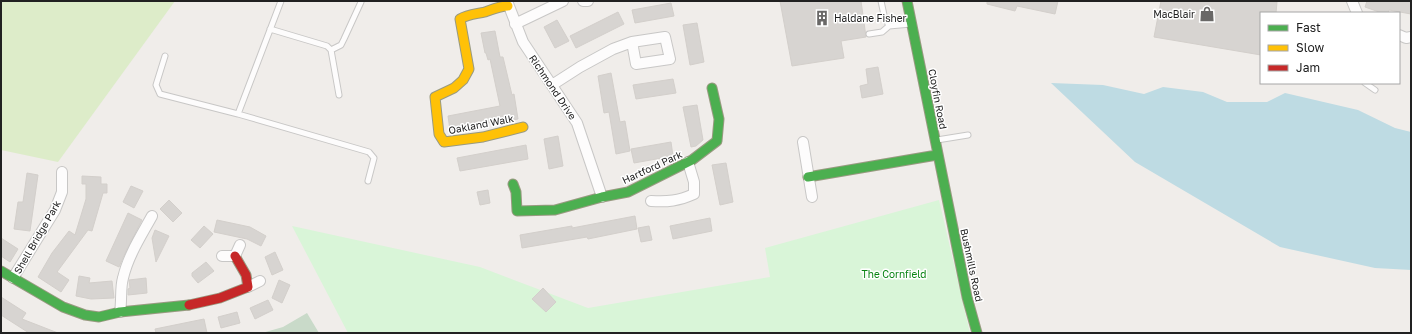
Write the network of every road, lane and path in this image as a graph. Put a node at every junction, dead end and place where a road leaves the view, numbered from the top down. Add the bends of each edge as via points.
1 (281, 1) edge
2 (563, 1) edge
3 (582, 1) edge
4 (588, 1) edge
5 (882, 1) edge
6 (907, 1) edge
7 (1352, 1) edge
8 (360, 2) edge
9 (508, 3) edge
10 (1357, 12) edge
11 (516, 24) junction
12 (912, 24) junction
13 (889, 26) junction
14 (270, 29) junction
15 (869, 34) dead end
16 (1400, 35) edge
17 (1411, 37) edge
18 (632, 42) dead end
19 (331, 50) junction
20 (165, 56) dead end
21 (1366, 84) edge
22 (552, 85) junction
23 (712, 88) dead end
24 (1375, 90) dead end
25 (339, 95) dead end
26 (238, 114) junction
27 (523, 127) dead end
28 (968, 135) dead end
29 (934, 141) junction
30 (803, 142) dead end
31 (937, 155) junction
32 (688, 162) junction
33 (62, 172) dead end
34 (808, 177) junction
35 (368, 181) dead end
36 (513, 184) dead end
37 (602, 197) junction
38 (812, 197) dead end
39 (651, 201) dead end
40 (947, 202) joint
41 (152, 216) dead end
42 (240, 245) dead end
43 (222, 256) dead end
44 (235, 256) junction
45 (1, 271) edge
46 (13, 278) junction
47 (260, 281) dead end
48 (248, 287) junction
49 (120, 312) junction
50 (977, 333) edge

1 - 14 lane
2 - 11 street
3 - 4 street
5 - 13 lane
6 - 12 street, Cloyfin Road
7 - 10 street
8 - 19 lane via 341,45
9 - 11 street, Richmond Drive
9 - 27 street, Oakland Walk via 460,19 469,69 463,80 454,88 435,97 439,134 444,142 483,137
11 - 22 street, Richmond Drive via 523,42
12 - 13 lane
12 - 29 street, Cloyfin Road
13 - 15 lane via 882,32
14 - 19 lane via 327,46
14 - 26 lane
16 - 17 street
18 - 22 street via 613,49
19 - 25 lane
20 - 26 lane via 156,85 160,94
21 - 24 lane
22 - 37 street, Richmond Drive via 577,123
23 - 32 street, Hartford Park via 719,119 717,141
26 - 35 lane via 369,152 374,158
28 - 29 lane
29 - 31 street, Cloyfin Road
30 - 34 street
31 - 34 street
31 - 40 street, Cloyfin Road
32 - 37 street, Hartford Park via 628,192
32 - 39 street via 694,182 694,194 681,200
33 - 46 street, Shell Bridge Park via 62,192 54,210
34 - 38 street
36 - 37 street, Hartford Park via 517,211 555,210
40 - 50 street, Bushmills Road
41 - 49 street via 133,251 122,279
42 - 44 street
43 - 44 street
44 - 48 street via 246,275
45 - 46 street, Shell Bridge Park
46 - 49 street, Shell Bridge Park via 63,307 85,315 98,316
47 - 48 street, Shell Bridge Park
48 - 49 street, Shell Bridge Park via 192,305

